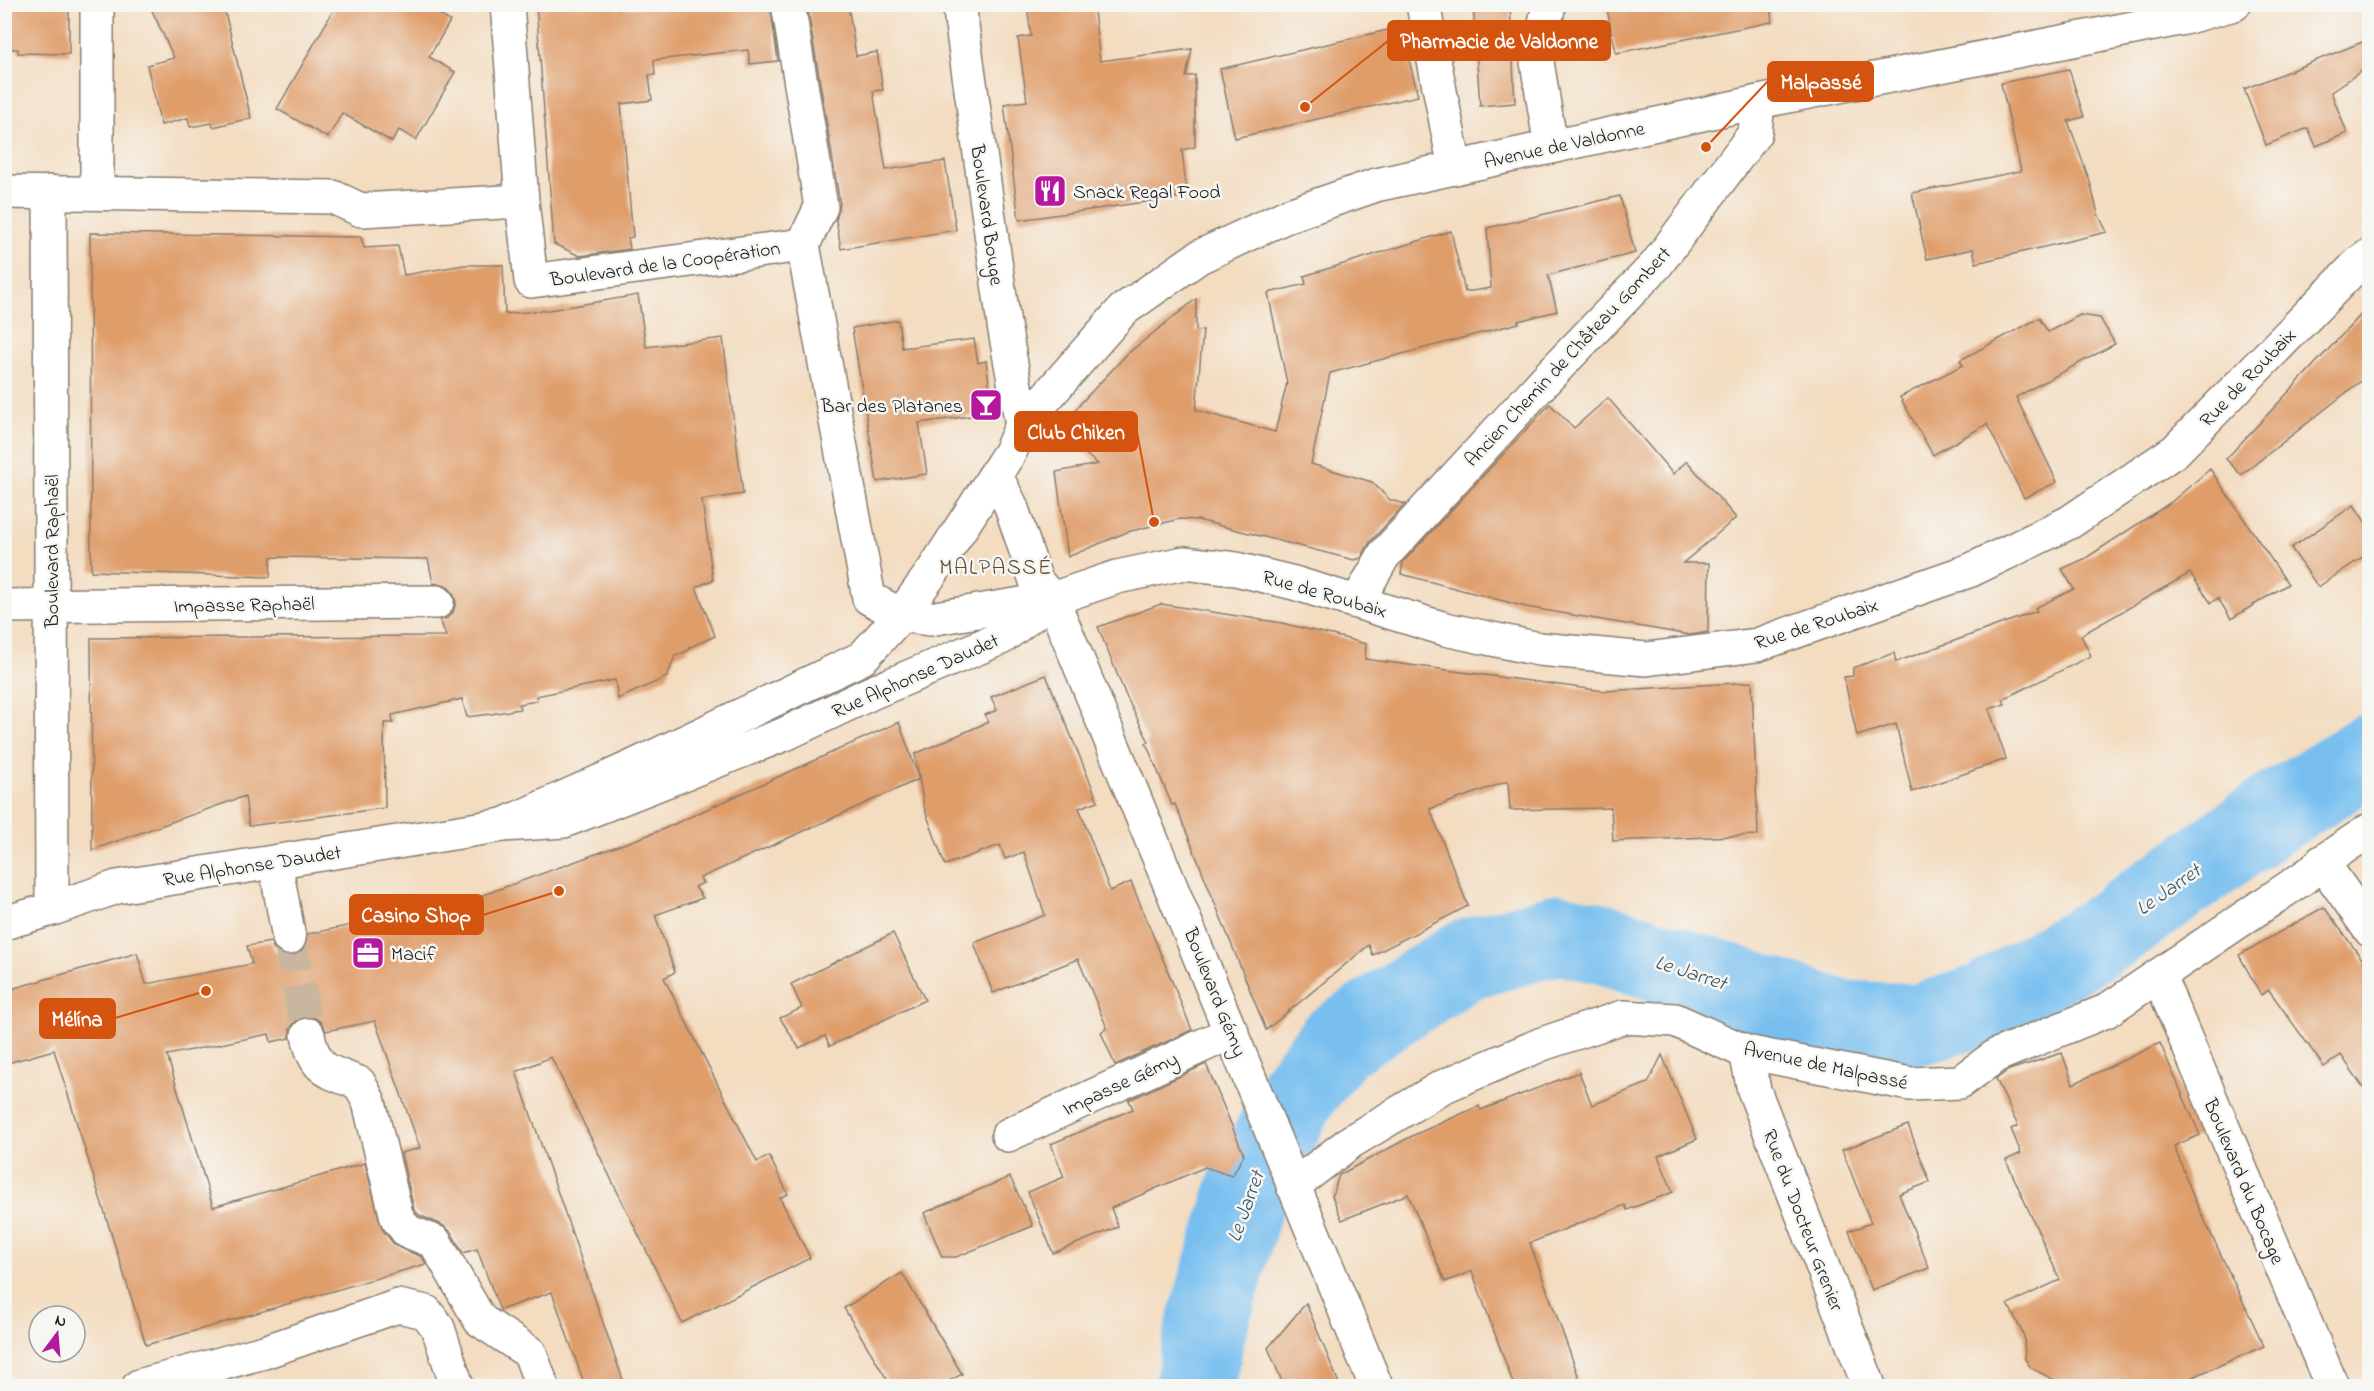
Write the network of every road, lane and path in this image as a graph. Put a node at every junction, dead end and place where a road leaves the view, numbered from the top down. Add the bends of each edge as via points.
1 (97, 4) edge
2 (507, 4) edge
3 (788, 4) edge
4 (959, 4) edge
5 (1422, 4) edge
6 (1549, 4) edge
7 (2234, 4) edge
8 (1758, 102) junction
9 (1551, 147) junction
10 (1455, 168) junction
11 (4, 192) edge
12 (50, 192) junction
13 (97, 192) junction
14 (522, 201) junction
15 (803, 245) junction
16 (2370, 255) edge
17 (1022, 425) junction
18 (995, 474) junction
19 (1053, 599) junction
20 (1358, 601) junction
21 (437, 602) dead end
22 (4, 606) edge
23 (52, 606) junction
24 (902, 615) junction
25 (503, 825) junction
26 (2370, 830) edge
27 (275, 862) junction
28 (2322, 862) junction
29 (52, 909) junction
30 (4, 922) edge
31 (2370, 930) edge
32 (289, 938) tunnel mouth
33 (2159, 976) junction
34 (1232, 1032) junction
35 (308, 1035) tunnel mouth
36 (1746, 1052) junction
37 (1008, 1135) dead end
38 (1293, 1186) junction
39 (138, 1386) edge
40 (457, 1386) edge
41 (542, 1386) edge
42 (1376, 1386) edge
43 (1869, 1386) edge
44 (2332, 1386) edge

1 - 13 street
2 - 14 street
3 - 15 street via 821,207
4 - 17 street, Boulevard Bouge via 1004,325
5 - 10 street
6 - 9 street via 1537,62
7 - 8 street, Avenue de Valdonne via 2184,18
8 - 9 street, Avenue de Valdonne
8 - 20 street, Ancien Chemin de Château Gombert via 1755,133 1656,265 1384,555
9 - 10 street, Avenue de Valdonne
10 - 17 street, Avenue de Valdonne via 1376,185 1289,214 1199,257 1123,310
11 - 12 street
12 - 13 street
12 - 23 street, Boulevard Raphaël
13 - 14 street via 333,197 361,210
14 - 15 street, Boulevard de la Coopération via 531,281
15 - 24 street, Boulevard de la Coopération via 869,598
16 - 20 street, Rue de Roubaix via 2175,451 2070,522 1971,570 1756,645 1646,659 1539,649 1445,629
17 - 18 street, Avenue de Valdonne
18 - 19 street via 1011,506 1036,581
18 - 24 street, Avenue de Valdonne
19 - 20 street, Rue de Roubaix via 1116,578 1184,563 1236,569
19 - 24 street, Rue Alphonse Daudet via 929,619
19 - 25 street, Rue Alphonse Daudet via 1001,638 785,734 564,820
19 - 34 street, Boulevard Gémy
21 - 23 street, Impasse Raphaël
22 - 23 street, Impasse Raphaël
23 - 29 street, Boulevard Raphaël
24 - 25 street, Rue Alphonse Daudet via 862,658
25 - 27 street, Rue Alphonse Daudet
26 - 28 street, Avenue de Malpassé
27 - 29 street, Rue Alphonse Daudet via 117,887
27 - 32 street
28 - 31 street
28 - 33 street, Avenue de Malpassé
29 - 30 street, Rue Alphonse Daudet
33 - 36 street, Avenue de Malpassé via 2106,1011 1997,1055 1960,1082 1910,1084
33 - 44 street, Boulevard du Bocage
34 - 37 street, Impasse Gémy
34 - 38 street, Boulevard Gémy
35 - 41 street via 311,1051 323,1070 358,1083 369,1102 397,1218 407,1231 435,1242 480,1320 530,1353
36 - 38 street, Avenue de Malpassé via 1675,1020 1623,1017 1542,1044 1442,1087 1352,1141
36 - 43 street, Rue du Docteur Grenier via 1754,1090
38 - 42 street, Boulevard Gémy
39 - 40 street via 264,1352 398,1306 426,1312 438,1328

